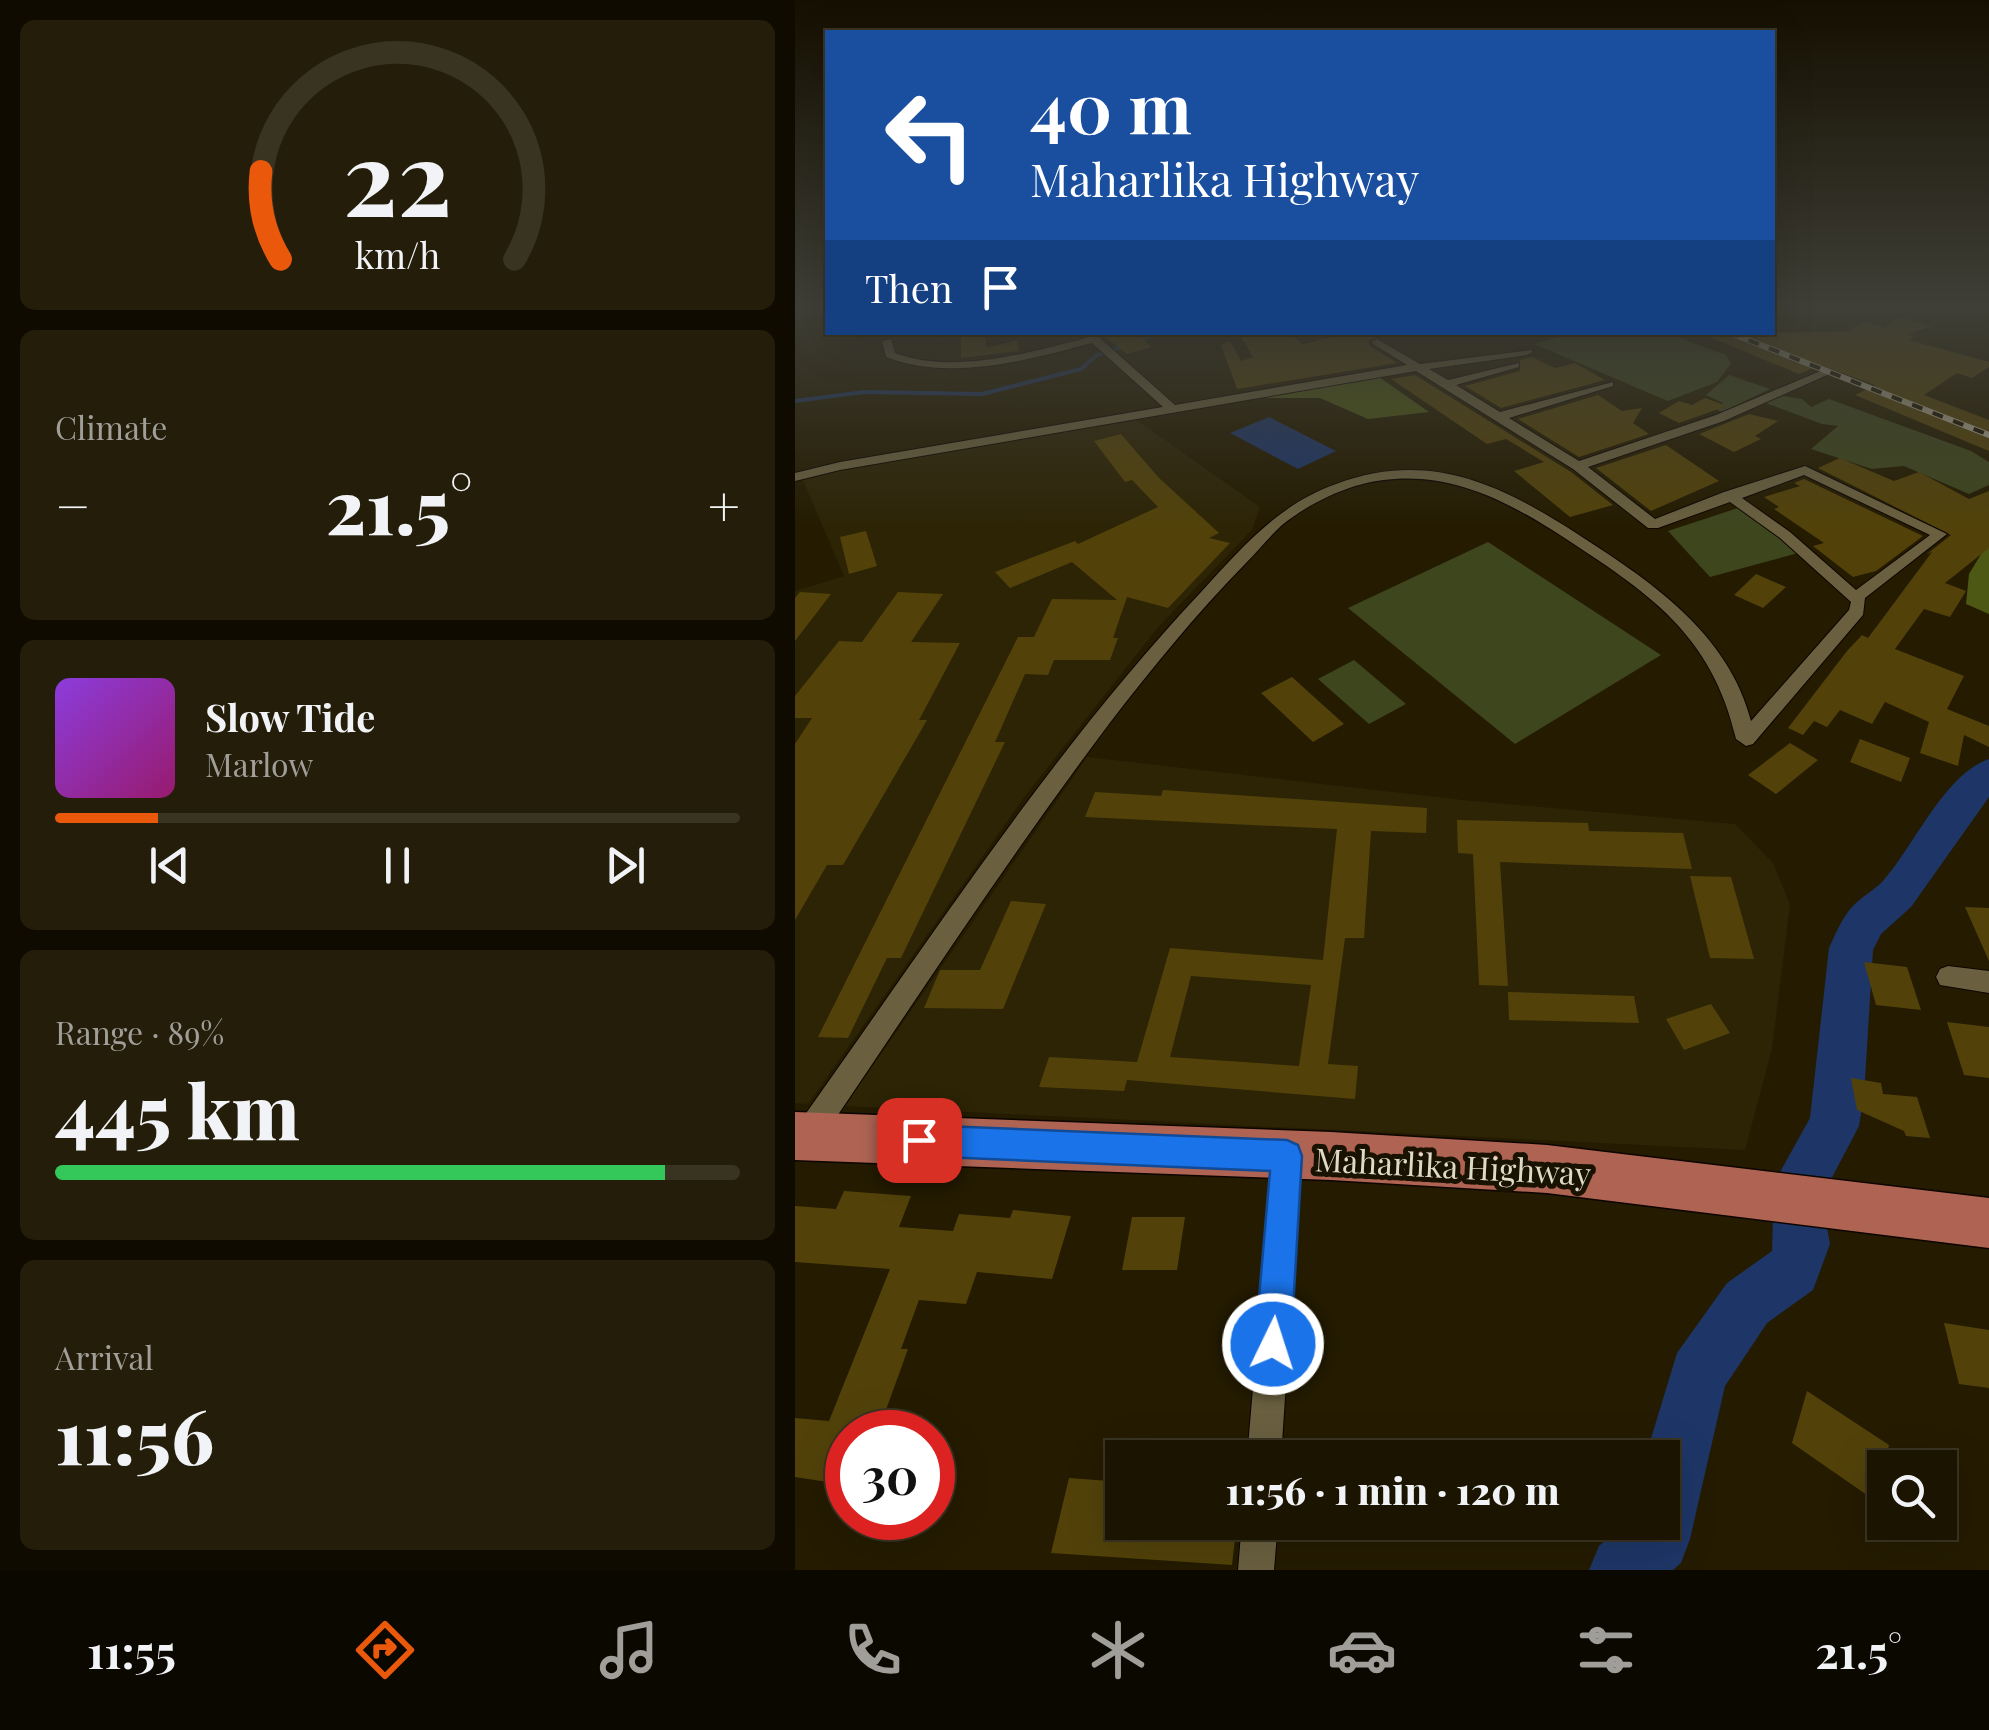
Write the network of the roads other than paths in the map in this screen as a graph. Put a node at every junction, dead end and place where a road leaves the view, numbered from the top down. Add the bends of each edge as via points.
1 (1142, 382) edge
2 (1341, 382) edge
3 (1444, 382) edge
4 (1452, 382) edge
5 (1800, 382) edge
6 (1447, 384) junction
7 (1609, 384) dead end
8 (1175, 411) junction
9 (1498, 417) junction
10 (1578, 466) junction
11 (795, 477) edge
12 (1729, 495) junction
13 (1857, 598) junction
14 (1948, 977) dead end
15 (1989, 982) edge
16 (801, 1137) edge
17 (1287, 1156) junction
18 (1989, 1223) edge
19 (1265, 1440) edge
20 (1258, 1540) edge
21 (1256, 1570) edge

1 - 8 street
2 - 8 street
3 - 6 street
4 - 6 street
5 - 10 street via 1720,418
6 - 9 street
7 - 9 street
8 - 11 street
9 - 10 street
10 - 12 street via 1653,525
12 - 13 street
12 - 13 street via 1805,470 1940,534
13 - 16 street via 1857,610 1746,739 1727,676 1675,611 1650,587 1500,491 1414,474 1359,481 1310,500 1283,518 1172,630
14 - 15 street
16 - 17 highway, Maharlika Highway
17 - 18 highway, Maharlika Highway via 1547,1168
17 - 19 street
20 - 21 street

